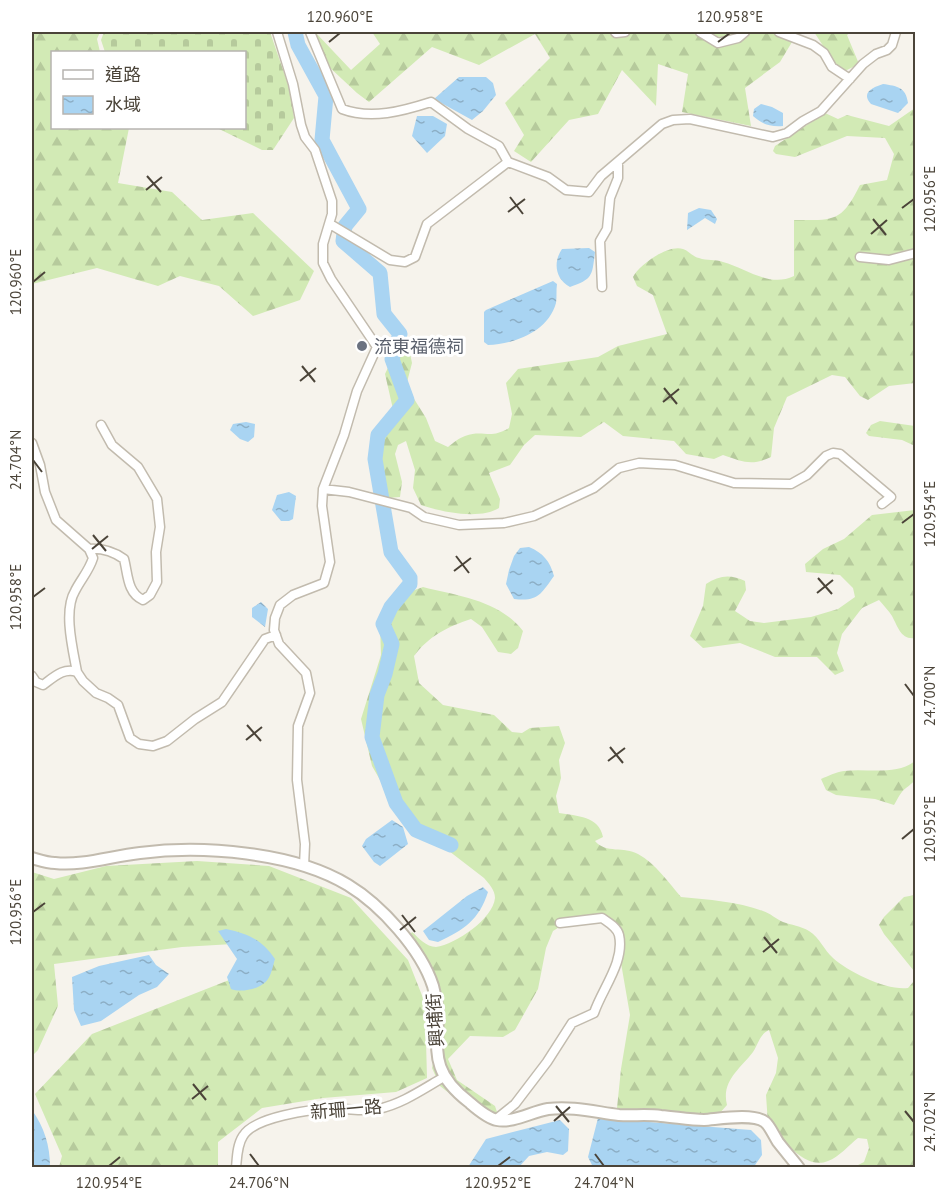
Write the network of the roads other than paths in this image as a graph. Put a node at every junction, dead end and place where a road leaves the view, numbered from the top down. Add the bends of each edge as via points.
1 (277, 32) edge
2 (310, 32) edge
3 (615, 32) edge
4 (626, 32) edge
5 (700, 32) edge
6 (745, 32) edge
7 (778, 32) edge
8 (896, 32) edge
9 (850, 79) junction
10 (508, 162) junction
11 (618, 163) junction
12 (330, 224) junction
13 (915, 253) edge
14 (860, 257) dead end
15 (602, 287) dead end
16 (100, 425) dead end
17 (32, 443) edge
18 (323, 489) junction
19 (882, 504) dead end
20 (89, 549) junction
21 (276, 635) junction
22 (77, 672) junction
23 (32, 676) edge
24 (32, 858) edge
25 (304, 866) junction
26 (560, 923) dead end
27 (444, 1077) junction
28 (495, 1120) junction
29 (236, 1167) edge
30 (799, 1167) edge

1 - 12 street via 301,125 315,150 332,201
2 - 10 street via 342,109 357,114 399,112 431,102 499,146
3 - 4 street
5 - 6 street via 718,43
7 - 9 street via 813,45 824,53 832,67
8 - 9 street via 892,45 863,64
9 - 11 street via 821,111 787,133 773,137 690,119 673,120 662,124
10 - 11 street via 548,177 566,190 589,192
10 - 12 street via 427,224 415,257 405,262 390,260
11 - 15 street via 607,229 600,241
12 - 18 street via 323,243 323,263 377,347 357,391
13 - 14 street via 889,261
16 - 20 street via 112,445 138,467 157,499 157,582 150,595 143,600 130,589 124,559 114,552
17 - 20 street via 56,520
18 - 19 street via 411,508 424,517 459,525 504,523 534,516 594,488 619,468 639,463 675,465 734,483 790,484 833,453 840,454 891,497
18 - 21 street via 328,573 324,583 293,594 280,605 275,618
20 - 22 street via 93,558 89,570 71,603 70,630
21 - 22 street via 265,639 222,702 167,741 153,746 130,738 118,705 96,693
21 - 25 street via 279,644 306,674 310,693 298,726 297,780
22 - 23 street via 70,669 43,685
24 - 25 street, 興埔街 via 71,864 142,852 195,850 251,854
25 - 27 street, 興埔街 via 347,884 372,902 423,964 437,1006 437,1056
26 - 28 street via 602,918 618,934 618,958 594,1013 572,1023 515,1104
27 - 28 street, 興埔街 via 469,1103
27 - 29 street, 新珊一路 via 395,1104 377,1109 333,1108 252,1126 238,1148
28 - 30 street via 548,1109 700,1120 753,1118 765,1122

